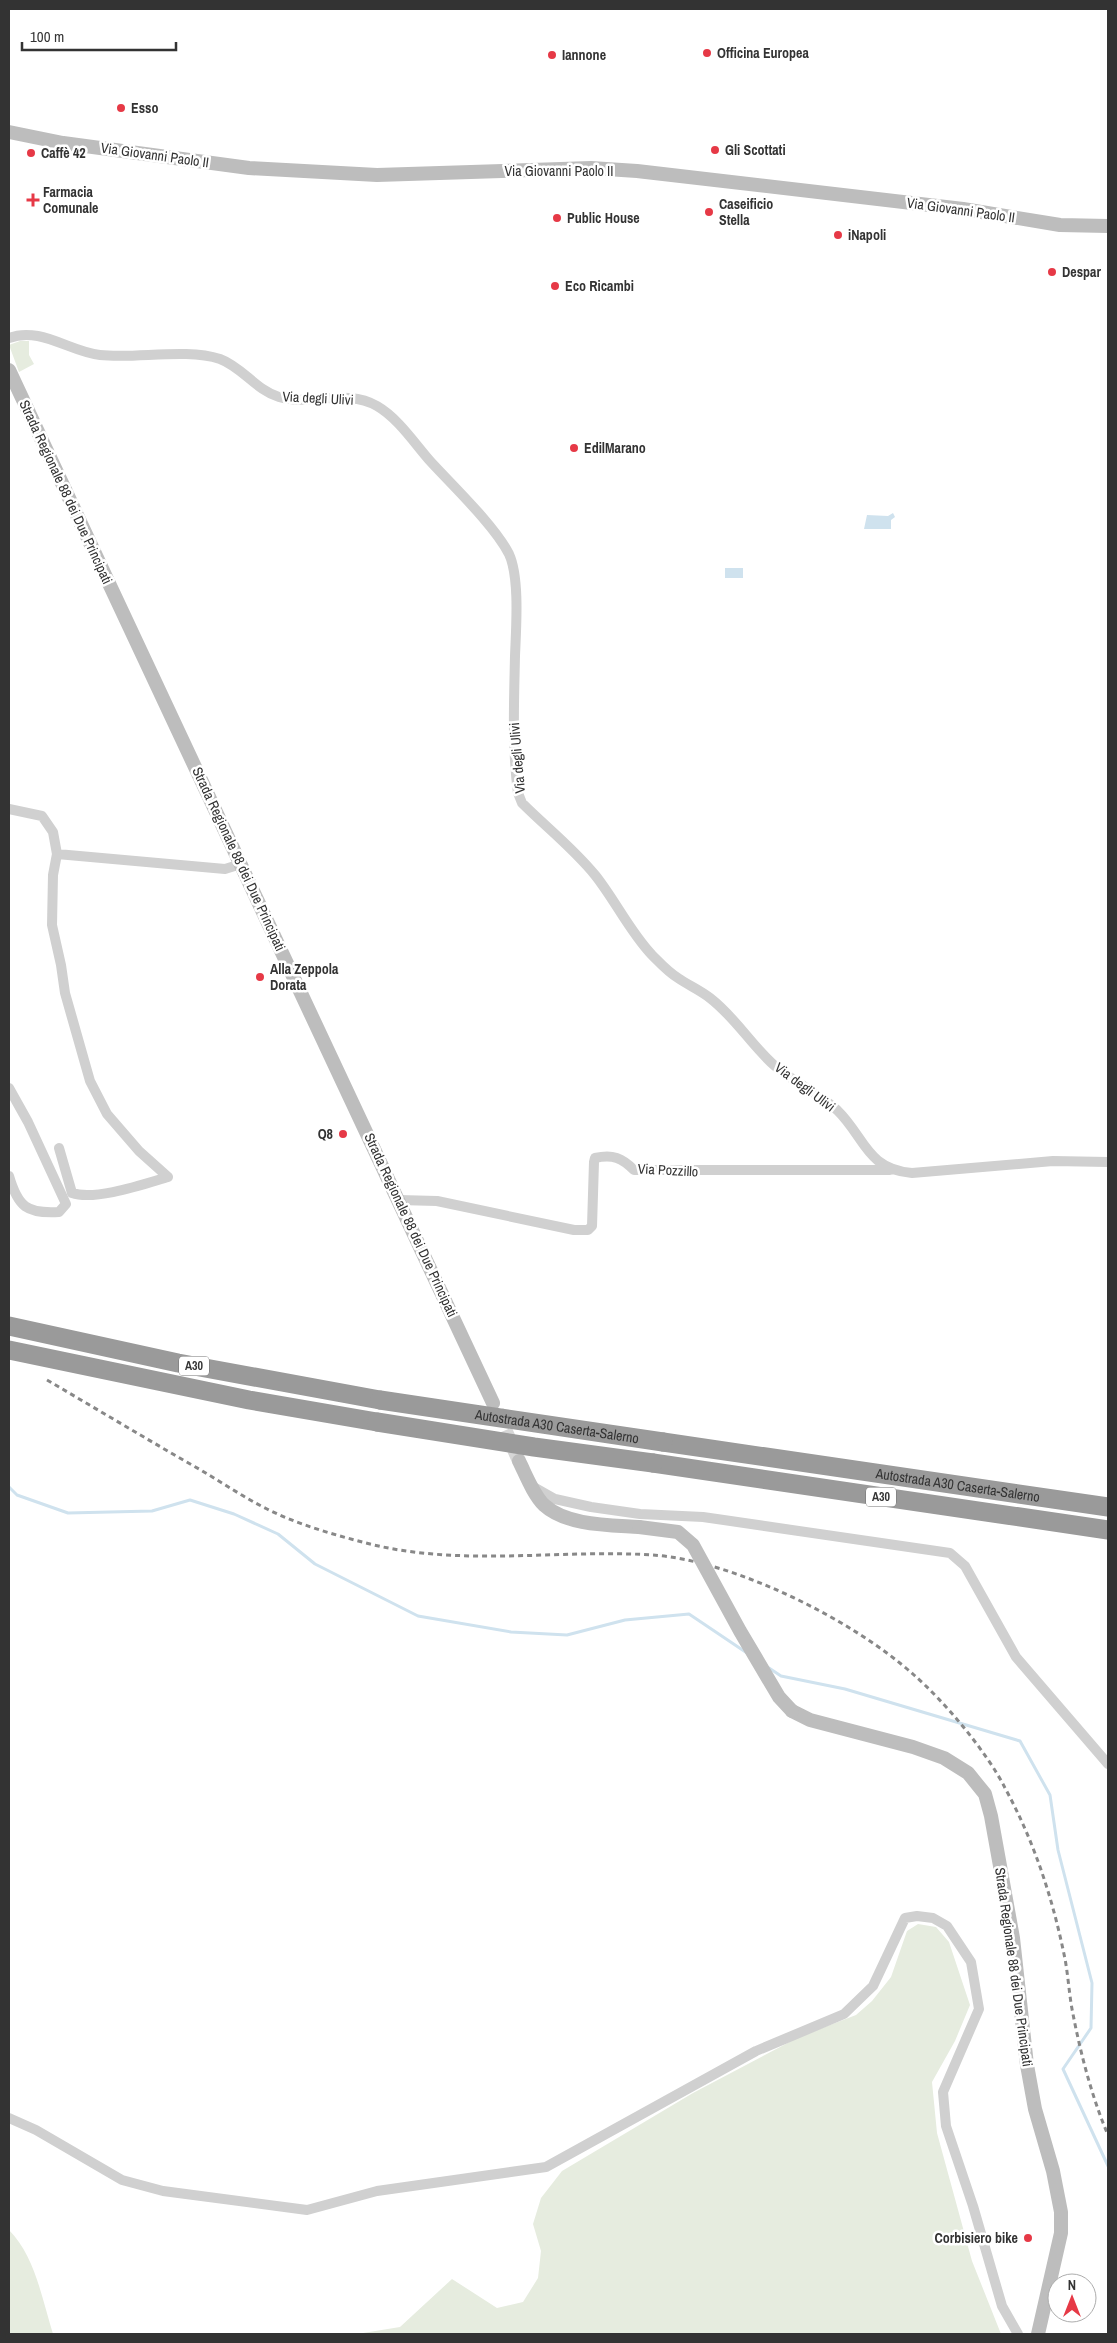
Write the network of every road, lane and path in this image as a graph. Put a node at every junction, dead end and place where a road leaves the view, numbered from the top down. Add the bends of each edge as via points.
1 (9, 132) edge
2 (1108, 226) edge
3 (9, 338) edge
4 (9, 370) edge
5 (9, 809) edge
6 (57, 854) junction
7 (241, 864) junction
8 (9, 1088) edge
9 (58, 1148) dead end
10 (1108, 1162) edge
11 (891, 1170) junction
12 (9, 1176) edge
13 (399, 1200) junction
14 (9, 1326) edge
15 (9, 1350) edge
16 (493, 1403) tunnel mouth
17 (519, 1461) tunnel mouth
18 (532, 1486) junction
19 (1108, 1506) edge
20 (1108, 1530) edge
21 (1108, 1764) edge
22 (9, 2118) edge
23 (1018, 2334) edge
24 (1038, 2334) edge

1 - 2 main road, Via Giovanni Paolo II via 63,143 249,168 377,175 591,168 637,171 963,209 1060,225
3 - 11 street, Via degli Ulivi via 47,337 75,351 100,356 199,356 220,360 264,391 277,396 365,401 377,406 394,421 486,524 509,555 516,607 516,775 522,803 595,876 651,954 675,977 708,996 731,1015 775,1066 838,1111 869,1154
4 - 7 main road, Strada Regionale 88 dei Due Principati
5 - 6 street via 42,816 54,832
6 - 7 street via 225,869
6 - 9 street via 52,925 67,1002 90,1081 107,1114 139,1151 168,1177 81,1196 72,1193
7 - 13 main road, Strada Regionale 88 dei Due Principati
8 - 12 street via 66,1204 59,1212 40,1213 24,1208 14,1194
10 - 11 street, Via degli Ulivi via 1053,1161 912,1173
11 - 13 street, Via Pozzillo via 634,1170 616,1156 604,1156 595,1158 594,1162 594,1208 592,1226 588,1230 574,1230 437,1201
13 - 16 main road, Strada Regionale 88 dei Due Principati
14 - 19 highway, Autostrada A30 Caserta-Salerno / A30, bridge via 178,1363 380,1400
15 - 20 highway, Autostrada A30 Caserta-Salerno / A30, bridge via 249,1400 377,1422
17 - 18 main road, Strada Regionale 88 dei Due Principati
18 - 21 street via 555,1499 591,1507 640,1514 703,1517 950,1553 965,1566 1016,1657
18 - 24 main road, Strada Regionale 88 dei Due Principati, bridge via 543,1504 553,1512 590,1522 678,1532 693,1545 779,1697 792,1711 810,1720 944,1758 968,1773 985,1794 992,1816 1013,1938 1026,2065 1061,2212 1061,2233
22 - 23 street via 122,2180 164,2191 307,2210 377,2191 546,2167 756,2051 844,2014 872,1986 905,1918 932,1918 947,1926 971,1962 979,2009 943,2092 946,2126 1002,2306

